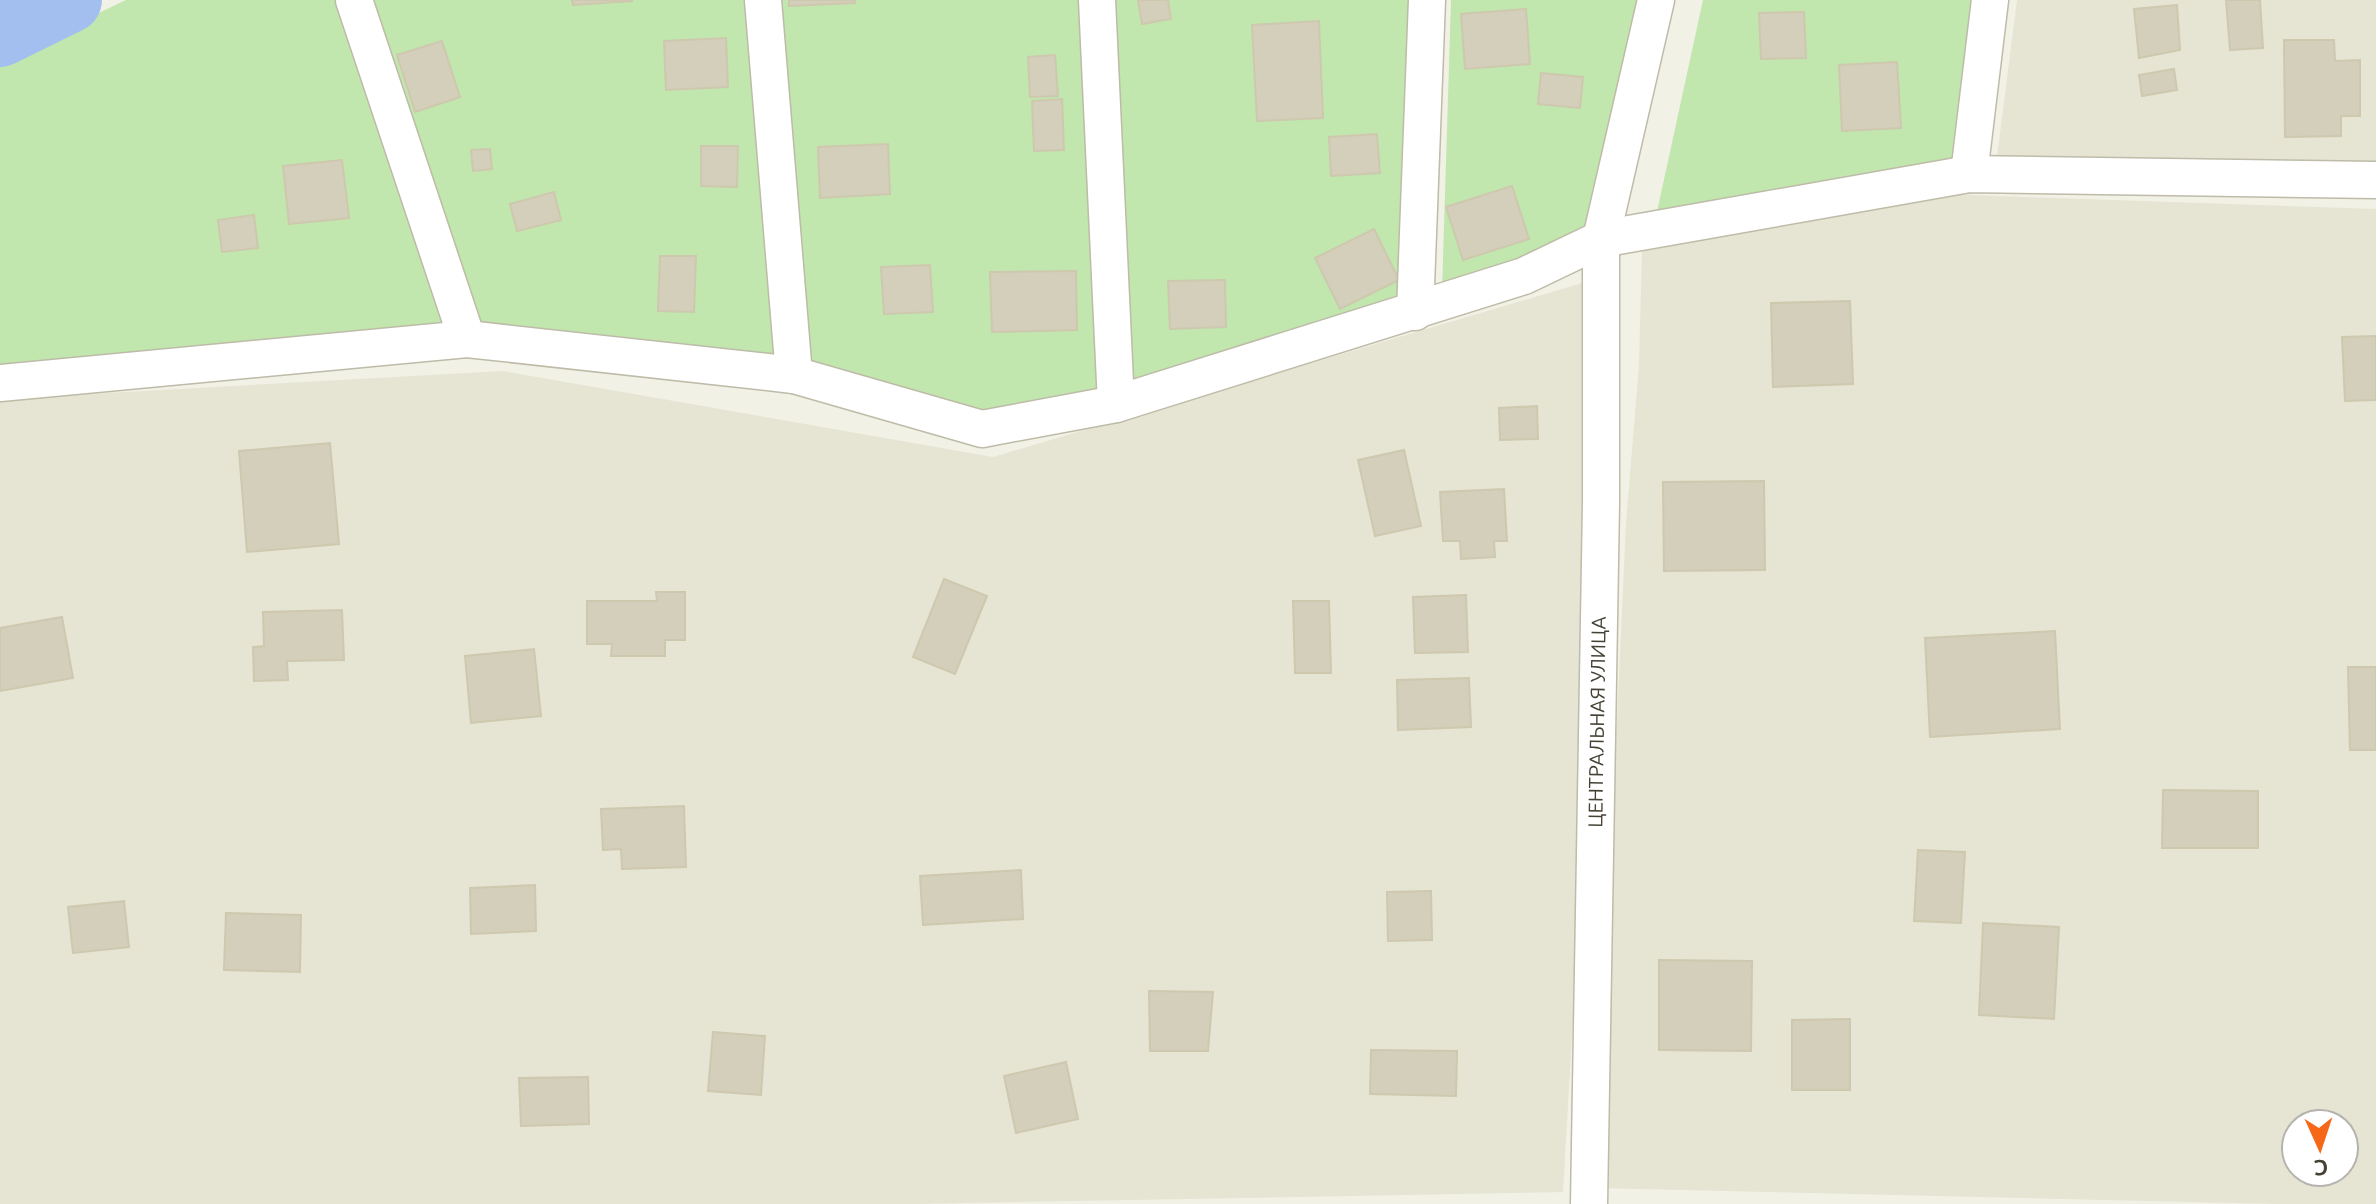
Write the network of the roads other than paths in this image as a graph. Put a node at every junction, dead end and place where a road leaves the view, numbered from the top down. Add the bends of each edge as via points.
1 (354, 0) edge
2 (763, 0) edge
3 (1097, 0) edge
4 (1427, 0) edge
5 (1656, 0) edge
6 (1990, 0) edge
7 (1969, 174) junction
8 (2376, 180) edge
9 (1601, 239) junction
10 (1415, 312) junction
11 (467, 339) junction
12 (794, 375) junction
13 (0, 383) edge
14 (1116, 404) junction
15 (1589, 1204) edge

1 - 11 street
2 - 12 street
3 - 14 street
4 - 10 street
5 - 9 street, ЦЕНТРАЛЬНАЯ УЛИЦА
6 - 7 street
7 - 8 street
7 - 9 street
9 - 10 street via 1524,276
9 - 15 street, ЦЕНТРАЛЬНАЯ УЛИЦА
10 - 14 street
11 - 12 street
11 - 13 street
12 - 14 street via 982,429

